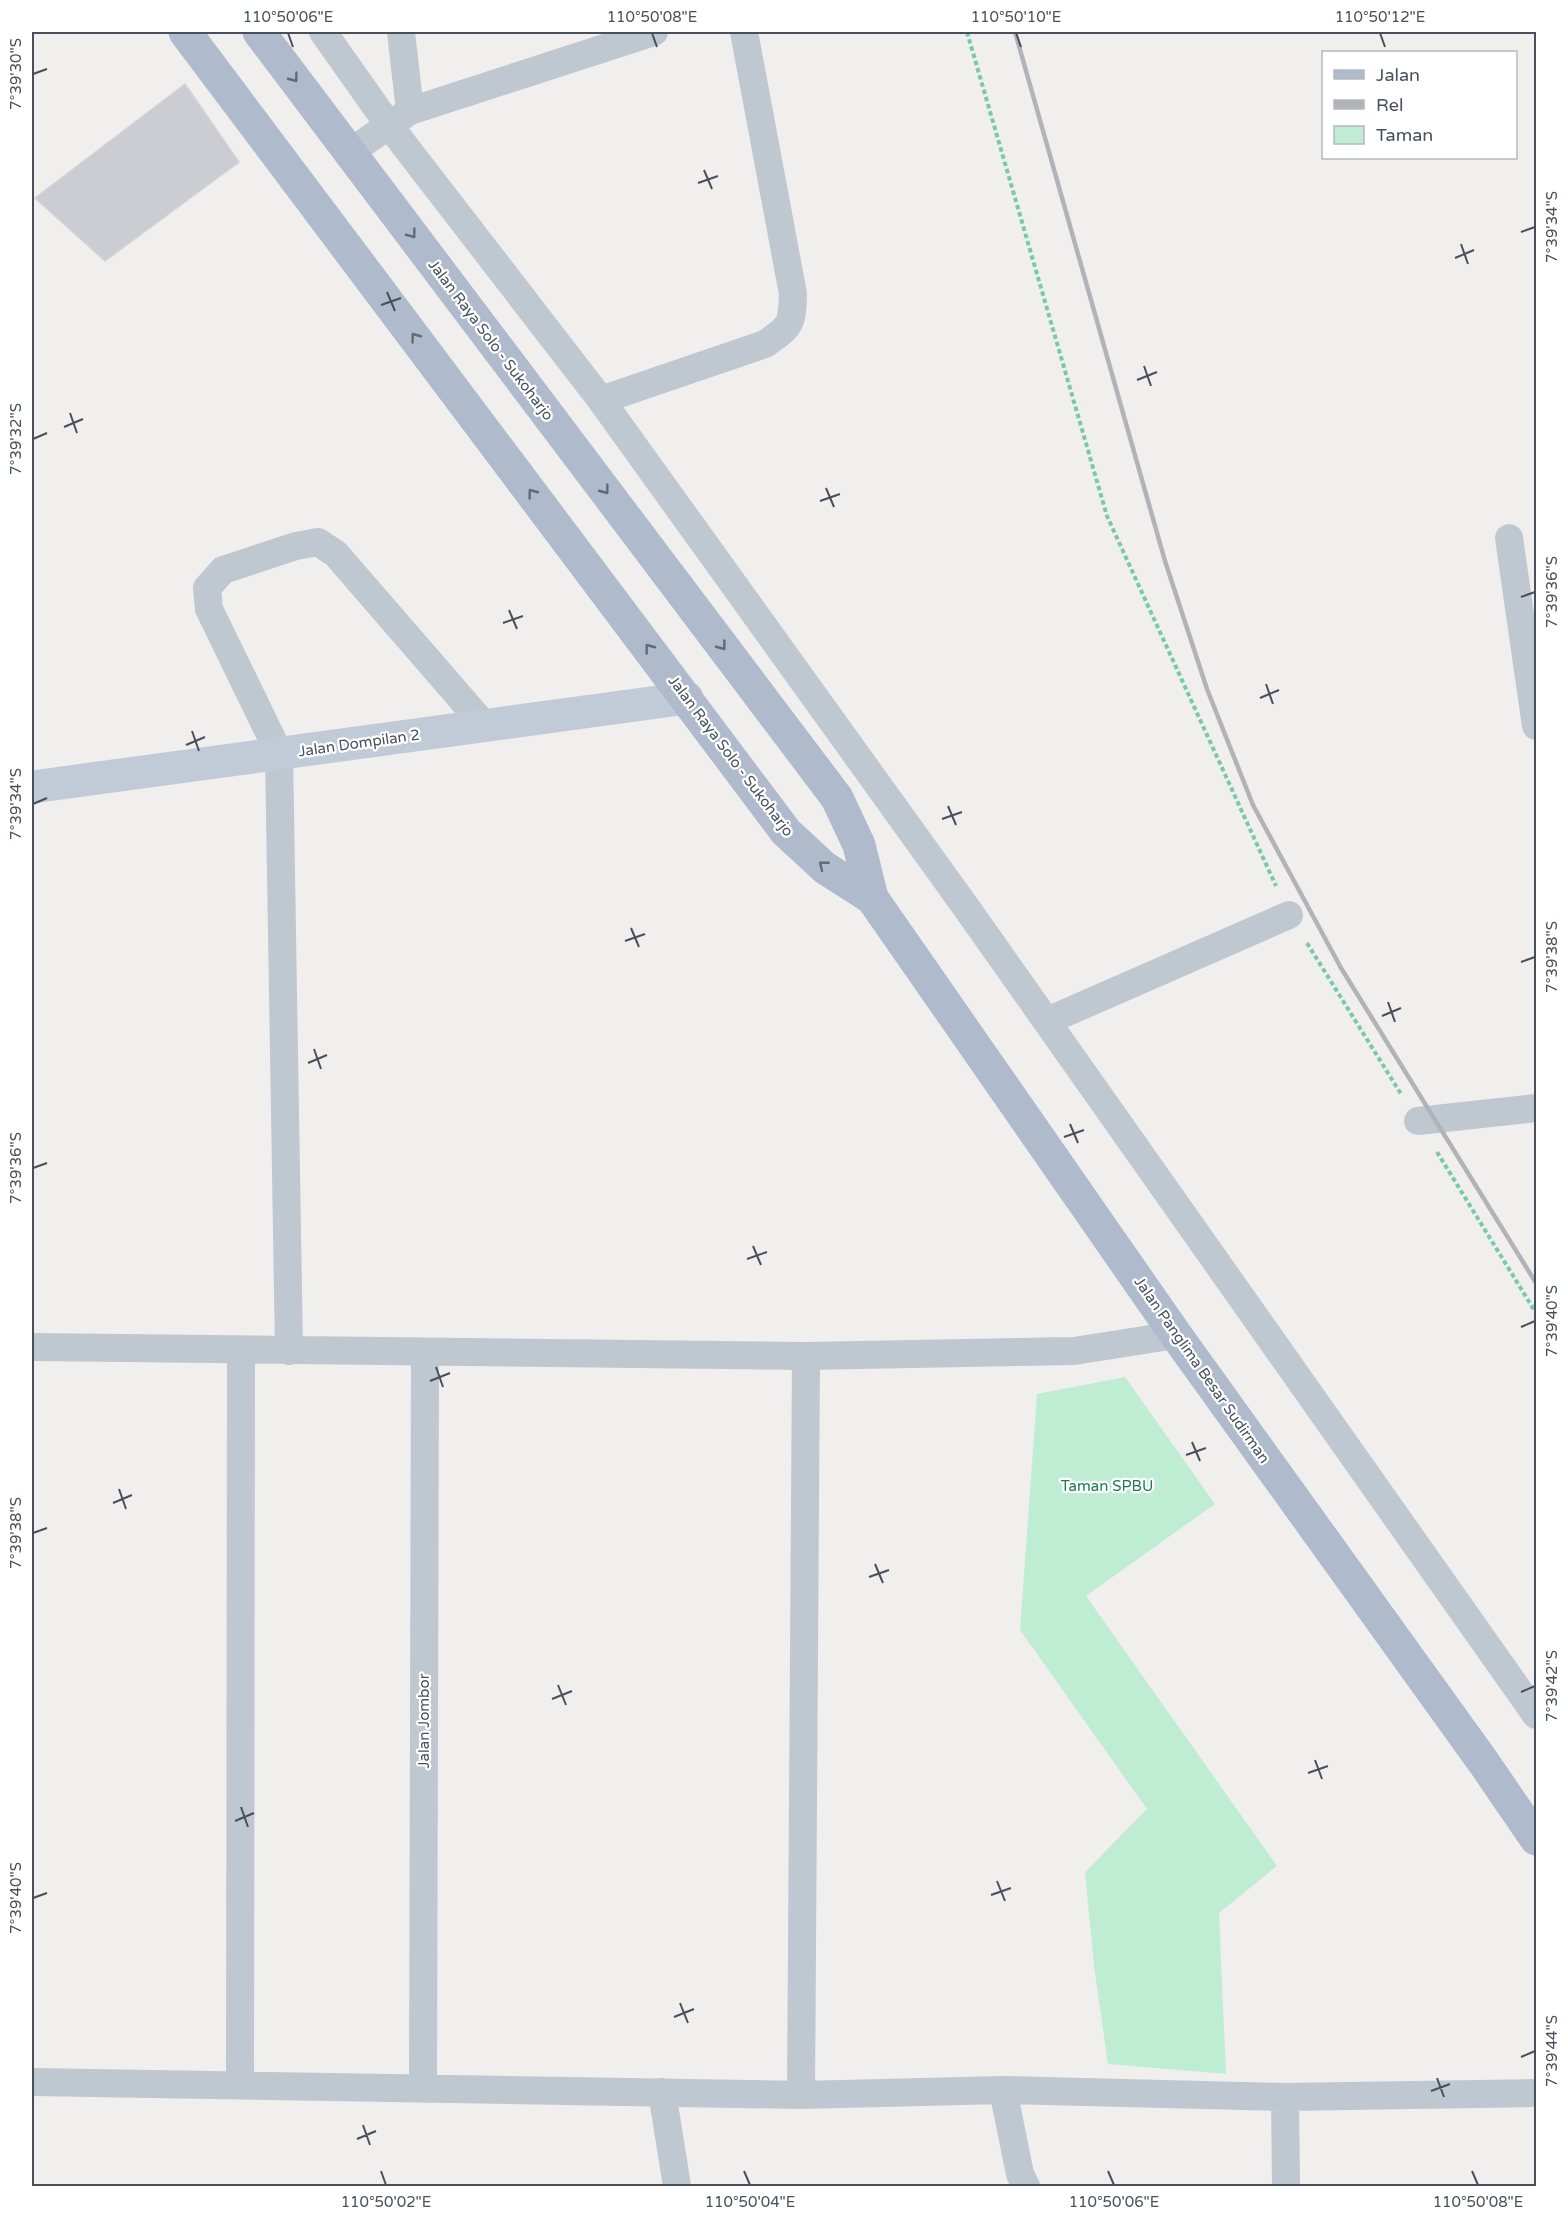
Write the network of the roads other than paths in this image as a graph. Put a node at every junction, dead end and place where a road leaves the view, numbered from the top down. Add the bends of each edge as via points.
1 (185, 32) edge
2 (259, 32) edge
3 (323, 32) edge
4 (401, 32) edge
5 (654, 32) edge
6 (744, 32) edge
7 (399, 117) junction
8 (350, 152) junction
9 (601, 400) junction
10 (1509, 538) dead end
11 (687, 698) junction
12 (485, 726) junction
13 (1536, 726) edge
14 (279, 753) junction
15 (32, 787) edge
16 (872, 898) junction
17 (1289, 915) road end
18 (1047, 1021) junction
19 (1536, 1108) edge
20 (1418, 1122) road end
21 (1176, 1335) junction
22 (32, 1347) edge
23 (241, 1351) junction
24 (289, 1351) junction
25 (425, 1353) junction
26 (806, 1356) junction
27 (1536, 1715) edge
28 (1536, 1839) edge
29 (32, 2082) edge
30 (240, 2085) junction
31 (423, 2088) junction
32 (1003, 2090) junction
33 (662, 2092) junction
34 (1536, 2093) edge
35 (801, 2095) junction
36 (1285, 2097) junction
37 (677, 2187) edge
38 (1026, 2187) edge
39 (1286, 2187) edge

11 -> 1 main road, Jalan Raya Solo - Sukoharjo
2 -> 8 main road, Jalan Raya Solo - Sukoharjo
3 - 7 street
4 - 7 street
5 - 7 street
6 - 9 street via 793,294 792,320 765,344
7 - 8 street
7 - 9 street
8 -> 16 main road, Jalan Raya Solo - Sukoharjo via 837,798 859,845
9 - 18 street
10 - 13 street
11 - 12 street, Jalan Dompilan 2
16 -> 11 main road, Jalan Raya Solo - Sukoharjo via 825,868 786,832
12 - 14 street, Jalan Dompilan 2
12 - 14 street via 336,554 318,542 223,570 207,588 209,609
14 - 15 street, Jalan Dompilan 2
14 - 24 street
16 - 21 main road, Jalan Panglima Besar Sudirman
17 - 18 street
18 - 27 street
19 - 20 street
21 - 26 street via 1074,1351
21 - 28 main road, Jalan Panglima Besar Sudirman
22 - 23 street
23 - 24 street
23 - 30 street
24 - 25 street
25 - 26 street
25 - 31 street, Jalan Jombor
26 - 35 street
29 - 30 street
30 - 31 street
31 - 33 street
32 - 35 street
32 - 36 street
32 - 38 street
33 - 35 street
33 - 37 street
34 - 36 street
36 - 39 street

